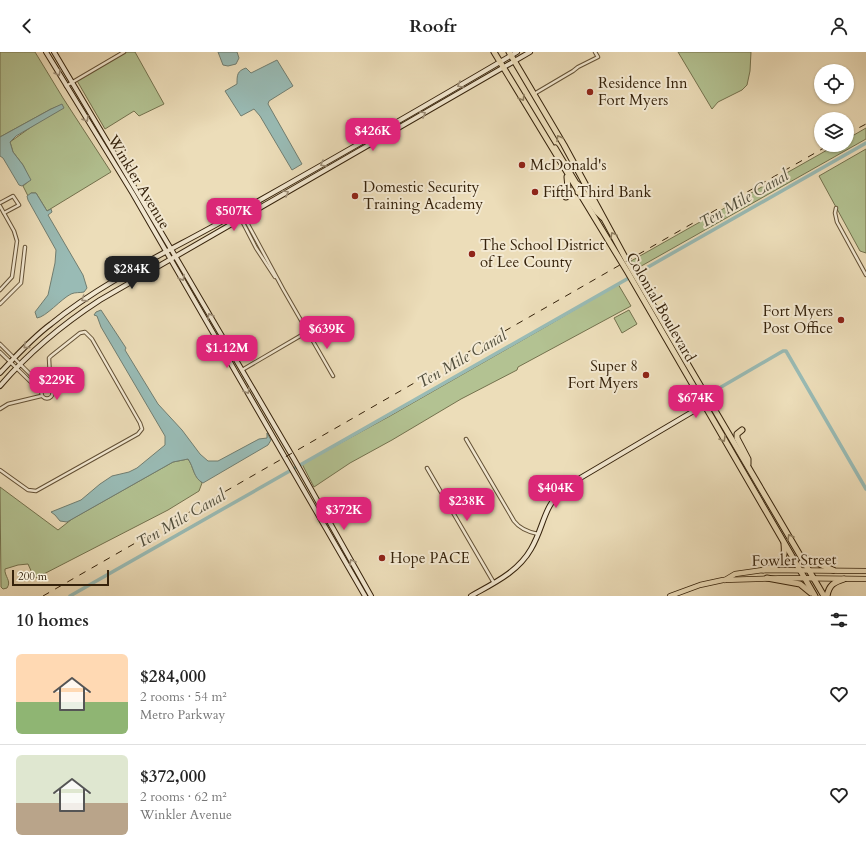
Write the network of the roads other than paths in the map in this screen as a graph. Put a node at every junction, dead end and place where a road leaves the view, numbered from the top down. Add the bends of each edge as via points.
1 (46, 52) edge
2 (54, 52) edge
3 (124, 52) edge
4 (494, 52) edge
5 (517, 52) edge
6 (530, 52) edge
7 (595, 52) edge
8 (510, 54) edge
9 (514, 61) junction
10 (500, 62) junction
11 (503, 68) junction
12 (72, 82) junction
13 (66, 86) junction
14 (533, 94) junction
15 (545, 137) junction
16 (567, 174) junction
17 (587, 187) junction
18 (578, 192) junction
19 (566, 197) dead end
20 (0, 204) edge
21 (836, 208) dead end
22 (4, 213) junction
23 (242, 218) junction
24 (606, 222) junction
25 (25, 247) dead end
26 (171, 249) junction
27 (166, 251) junction
28 (175, 256) junction
29 (170, 259) junction
30 (629, 270) junction
31 (866, 275) edge
32 (636, 281) junction
33 (0, 290) edge
34 (0, 304) edge
35 (654, 318) junction
36 (665, 326) junction
37 (660, 329) junction
38 (307, 332) junction
39 (673, 339) junction
40 (0, 344) edge
41 (223, 350) junction
42 (0, 352) edge
43 (14, 357) junction
44 (10, 362) junction
45 (21, 364) junction
46 (16, 369) junction
47 (242, 370) junction
48 (0, 373) edge
49 (333, 376) dead end
50 (0, 386) edge
51 (44, 388) junction
52 (48, 388) junction
53 (41, 392) junction
54 (41, 396) junction
55 (709, 402) junction
56 (703, 405) junction
57 (256, 406) junction
58 (0, 409) edge
59 (268, 416) junction
60 (742, 430) dead end
61 (466, 439) dead end
62 (748, 467) junction
63 (427, 468) dead end
64 (0, 470) edge
65 (538, 534) junction
66 (784, 541) junction
67 (801, 556) junction
68 (763, 570) junction
69 (800, 570) junction
70 (809, 570) junction
71 (833, 570) junction
72 (866, 571) edge
73 (766, 578) junction
74 (805, 578) junction
75 (814, 578) junction
76 (844, 579) junction
77 (865, 579) edge
78 (723, 580) junction
79 (494, 583) junction
80 (366, 596) edge
81 (371, 596) edge
82 (471, 596) edge
83 (670, 596) edge
84 (814, 596) edge
85 (824, 596) edge
86 (827, 596) edge

1 -> 13 street, Winkler Avenue
2 - 12 street, Winkler Avenue
3 - 12 street
4 - 10 highway, Colonial Boulevard
5 - 8 street
6 - 9 street
7 - 14 street via 598,57
8 - 9 highway, Colonial Boulevard
8 - 10 street
9 - 11 street
9 - 14 highway, Colonial Boulevard
10 - 11 highway, Colonial Boulevard
10 -> 26 street
11 -> 15 highway, Colonial Boulevard
23 -> 11 street
12 - 13 street
12 - 26 street, Winkler Avenue
13 -> 27 street, Winkler Avenue
17 -> 14 highway, Colonial Boulevard
15 - 16 highway, Colonial Boulevard
15 - 17 highway via 552,143 576,183
16 - 18 highway, Colonial Boulevard
16 - 19 highway
17 - 24 highway, Colonial Boulevard
18 - 24 highway via 585,194
18 - 30 highway, Colonial Boulevard
20 - 22 street
20 - 22 street via 13,196 19,205
21 - 31 street via 837,222
22 - 33 street via 17,241 12,277
23 - 28 street
23 - 38 street via 259,252
30 -> 24 highway, Colonial Boulevard
25 - 34 street via 21,283
26 - 27 street
26 - 28 street, Winkler Avenue
27 - 29 street, Winkler Avenue
27 -> 43 street via 77,304
28 - 29 street
47 -> 28 street, Winkler Avenue
29 -> 41 street, Winkler Avenue
29 - 45 street via 72,319 48,337
30 - 32 highway, Colonial Boulevard
32 - 35 highway, Colonial Boulevard
32 - 36 highway, Colonial Boulevard
35 - 36 highway
35 - 37 highway, Colonial Boulevard
36 - 39 highway, Colonial Boulevard
37 - 39 highway
37 - 56 highway, Colonial Boulevard
38 - 47 street
38 - 49 street
39 - 55 highway, Colonial Boulevard
40 - 43 street
41 - 47 street via 235,367
41 -> 57 street, Winkler Avenue
42 - 44 street
43 - 44 street
43 - 45 street
44 - 46 street
44 - 48 street
45 - 46 street
45 - 51 street
46 - 50 street
46 - 53 street
47 - 59 street, Winkler Avenue
51 - 52 street
51 - 53 street
52 - 54 street via 52,392 51,397 46,399
52 - 64 street via 49,358 80,333 85,332 92,339 142,429 138,434 36,491 28,490
53 - 54 street
54 - 58 street via 8,404
55 - 56 street
55 - 62 highway, Colonial Boulevard
56 - 65 street via 565,487 550,504
56 -> 66 highway, Colonial Boulevard
57 - 59 street
57 - 80 street, Winkler Avenue
81 -> 59 street, Winkler Avenue
60 - 62 highway via 736,438 748,459
61 - 65 street via 514,521 521,528
67 -> 62 highway, Colonial Boulevard
63 - 79 street
65 - 79 street via 524,560
66 - 68 highway via 782,561
66 - 69 highway, Colonial Boulevard
67 - 70 highway, Colonial Boulevard
67 - 71 highway
68 - 69 main road, Fowler Street
68 - 78 main road, Fowler Street via 735,574
69 - 70 main road, Fowler Street
69 - 74 highway, Colonial Boulevard
70 - 71 main road, Fowler Street
70 - 75 highway, Colonial Boulevard
71 - 72 main road, Fowler Street
73 - 74 main road, Fowler Street
73 - 78 main road, Fowler Street
73 - 84 highway via 800,584
74 - 75 main road, Fowler Street
74 - 84 highway, Colonial Boulevard
75 - 76 main road, Fowler Street
75 - 85 highway, Colonial Boulevard
76 - 77 main road, Fowler Street
76 - 86 highway via 831,585
78 - 83 main road, Fowler Street
79 - 82 street

